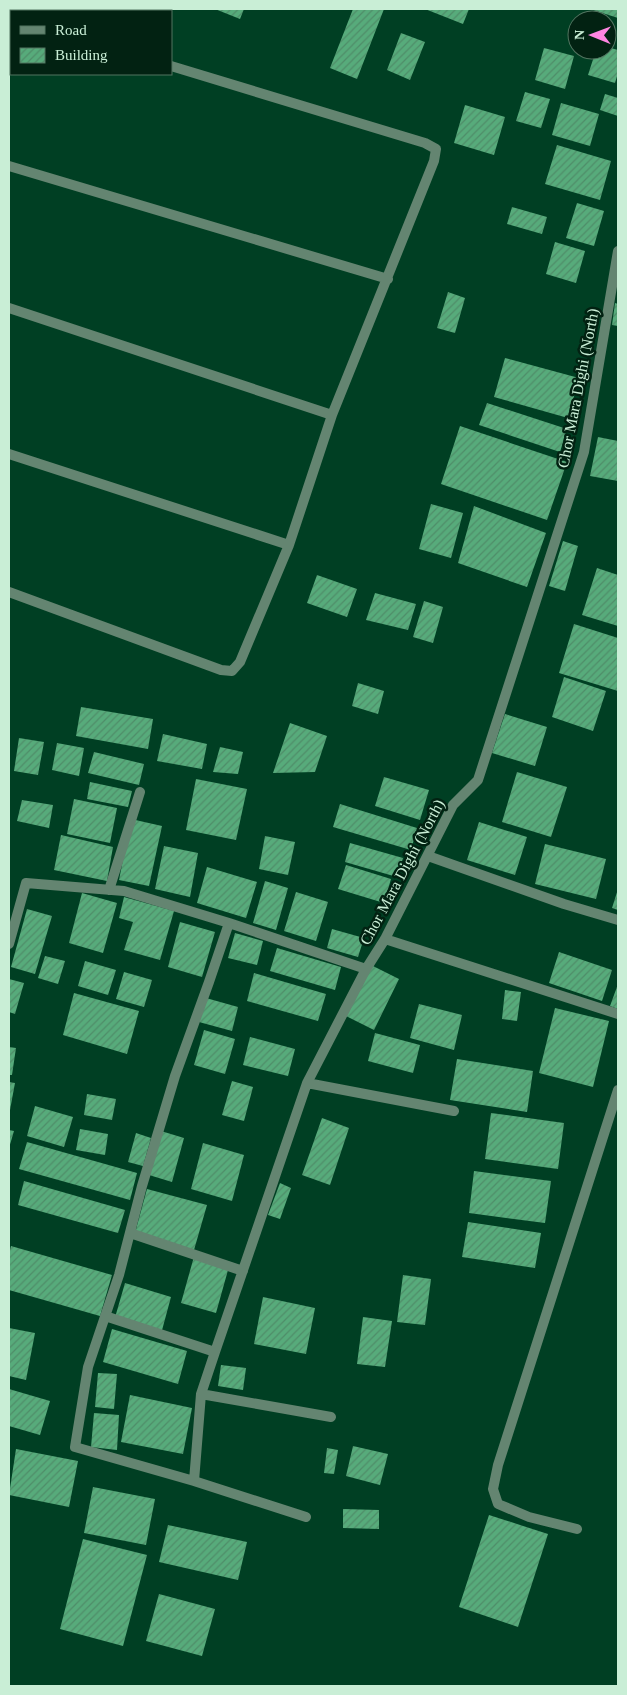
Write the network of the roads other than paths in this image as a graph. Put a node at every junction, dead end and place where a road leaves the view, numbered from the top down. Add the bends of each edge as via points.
1 (172, 66) edge
2 (9, 166) edge
3 (618, 251) edge
4 (388, 279) junction
5 (9, 308) edge
6 (332, 415) junction
7 (9, 454) edge
8 (289, 545) junction
9 (9, 592) edge
10 (140, 792) dead end
11 (428, 856) junction
12 (109, 890) junction
13 (618, 920) edge
14 (229, 923) junction
15 (385, 939) junction
16 (9, 944) edge
17 (366, 969) junction
18 (618, 1014) edge
19 (306, 1083) junction
20 (618, 1090) edge
21 (454, 1111) dead end
22 (130, 1233) junction
23 (243, 1271) junction
24 (105, 1316) junction
25 (215, 1352) junction
26 (201, 1394) junction
27 (331, 1417) dead end
28 (194, 1481) junction
29 (306, 1518) dead end
30 (577, 1529) dead end

1 - 4 street via 436,149
2 - 4 street
3 - 11 street, Chor Mara Dighi (North) via 584,452 478,780 453,804
4 - 6 street
5 - 6 street
6 - 8 street
7 - 8 street
8 - 9 street via 240,662 232,672
10 - 12 street
11 - 13 street
11 - 15 street, Chor Mara Dighi (North)
12 - 14 street, Chor Mara Dighi (North) via 124,891
12 - 16 street, Chor Mara Dighi (North) via 26,883
14 - 17 street, Chor Mara Dighi (North)
14 - 22 street via 174,1076
15 - 17 street, Chor Mara Dighi (North)
15 - 18 street
17 - 19 street
19 - 21 street
19 - 23 street
20 - 30 street via 493,1489 498,1504 529,1517
22 - 23 street
22 - 24 street
23 - 25 street
24 - 25 street
24 - 28 street via 88,1367 75,1447
25 - 26 street
26 - 27 street
26 - 28 street
28 - 29 street

